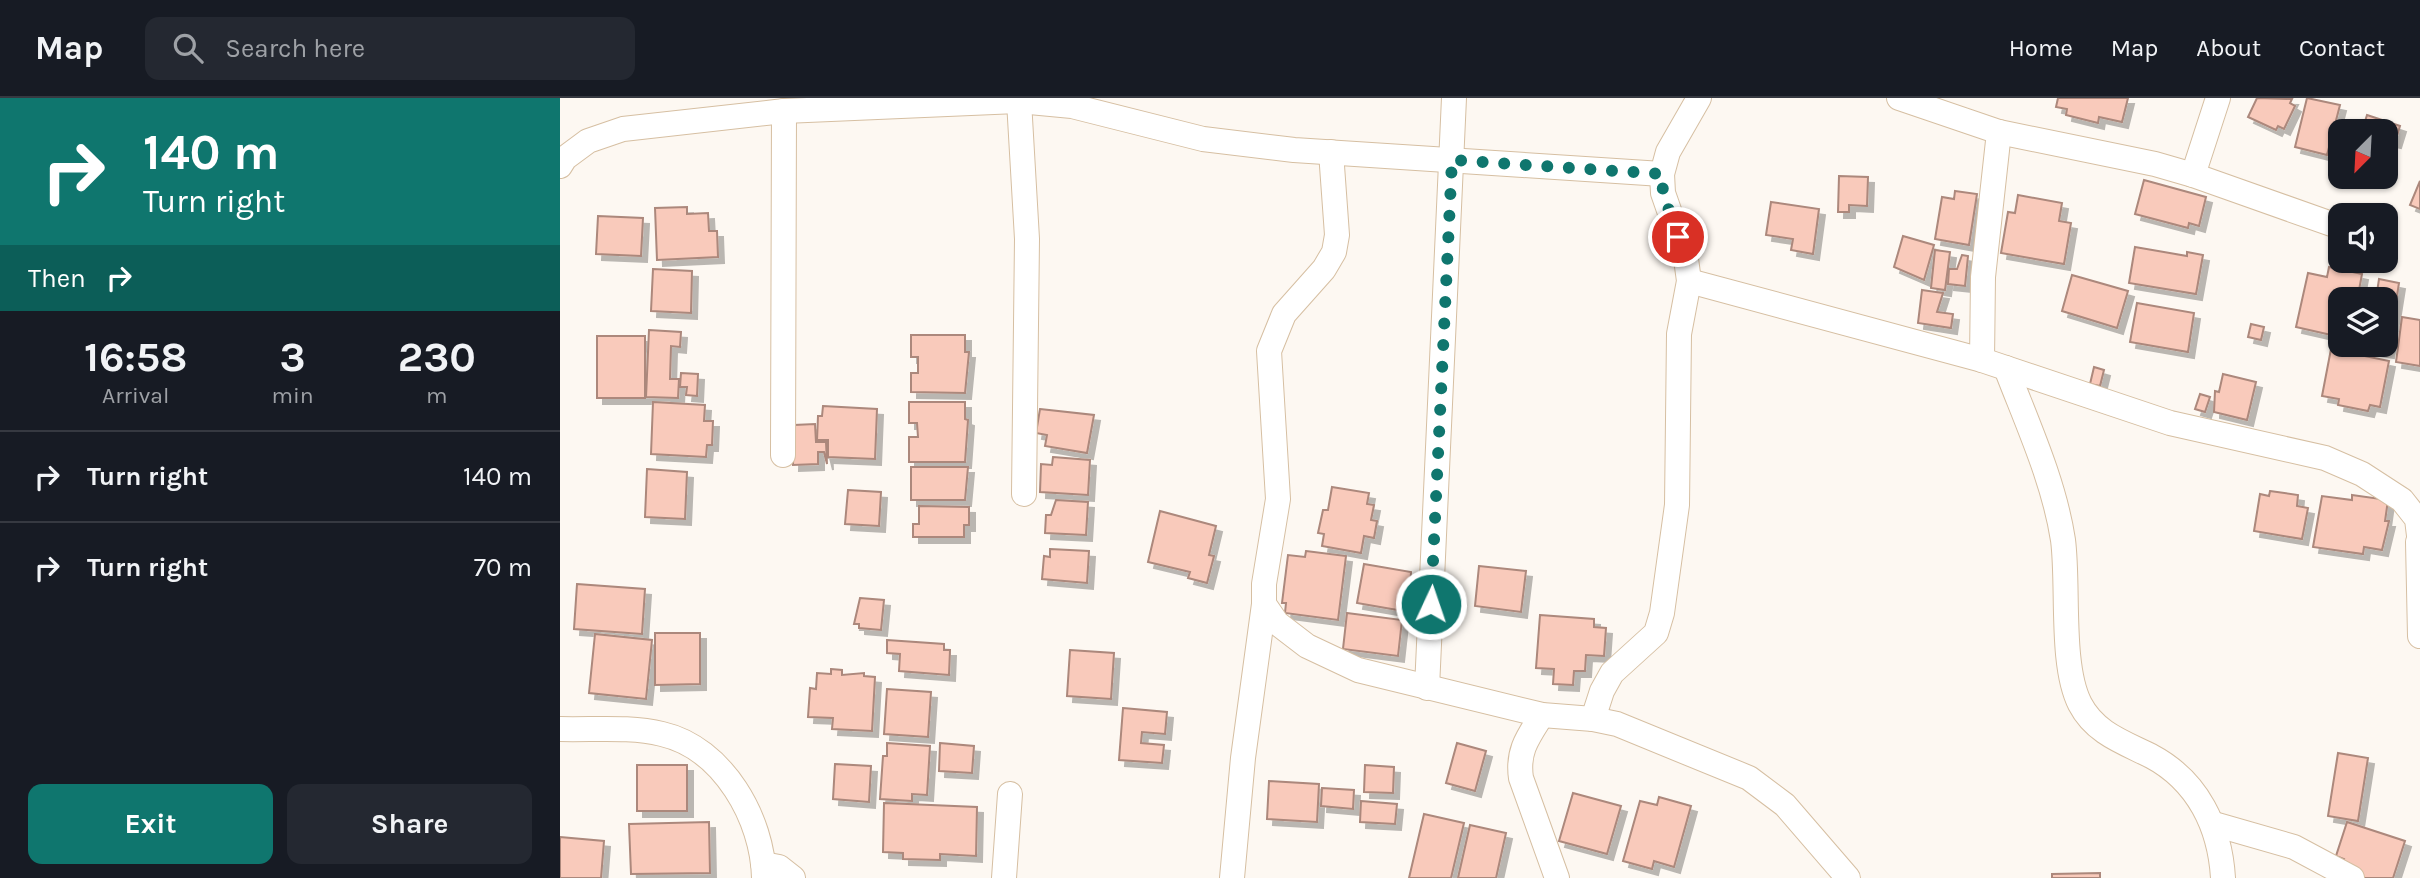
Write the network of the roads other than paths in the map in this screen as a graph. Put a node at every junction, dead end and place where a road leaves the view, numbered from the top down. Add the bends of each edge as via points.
1 (1454, 98) edge
2 (1699, 98) edge
3 (1899, 98) edge
4 (2218, 98) edge
5 (948, 100) edge
6 (1019, 101) junction
7 (720, 107) edge
8 (784, 111) junction
9 (1999, 132) junction
10 (1331, 152) junction
11 (1452, 160) junction
12 (560, 166) edge
13 (1662, 174) junction
14 (2193, 174) junction
15 (2328, 223) edge
16 (1689, 281) junction
17 (1982, 360) junction
18 (2006, 368) junction
19 (783, 455) dead end
20 (1024, 494) dead end
21 (2419, 543) edge
22 (1264, 604) junction
23 (2420, 636) edge
24 (1427, 688) junction
25 (1542, 715) junction
26 (1593, 719) junction
27 (560, 729) edge
28 (1010, 794) dead end
29 (2214, 824) junction
30 (764, 871) edge
31 (793, 878) edge
32 (1004, 878) edge
33 (1232, 878) edge
34 (1557, 878) edge
35 (1848, 878) edge
36 (2224, 878) edge
37 (2352, 878) edge

1 - 11 street
2 - 13 street via 1668,152
3 - 9 street
4 - 14 street
5 - 6 street
5 - 8 street
6 - 10 street via 1072,106 1203,139
6 - 20 street via 1027,239
7 - 8 street
7 - 12 street via 588,141
8 - 19 street
9 - 14 street
9 - 17 street via 1983,277
10 - 11 street
10 - 22 street via 1337,234 1334,252 1284,314 1269,351 1278,499
11 - 13 street
11 - 24 street
13 - 16 street via 1663,193
14 - 15 street
16 - 17 street
16 - 26 street via 1679,334 1677,505 1662,613 1656,634 1612,673
17 - 18 street
18 - 21 street via 2170,423 2326,458 2402,500 2417,519
18 - 29 street via 2063,539 2070,669 2079,702 2092,723 2177,773
21 - 23 street
22 - 24 street via 1277,623 1307,646 1358,670
22 - 33 street
24 - 25 street
25 - 26 street
25 - 34 street via 1522,746 1519,763
26 - 35 street via 1617,724 1749,778 1785,805
27 - 30 street via 662,733 688,743 719,769 739,794 754,825
28 - 32 street
29 - 36 street
29 - 37 street via 2294,847
30 - 31 street via 779,867

